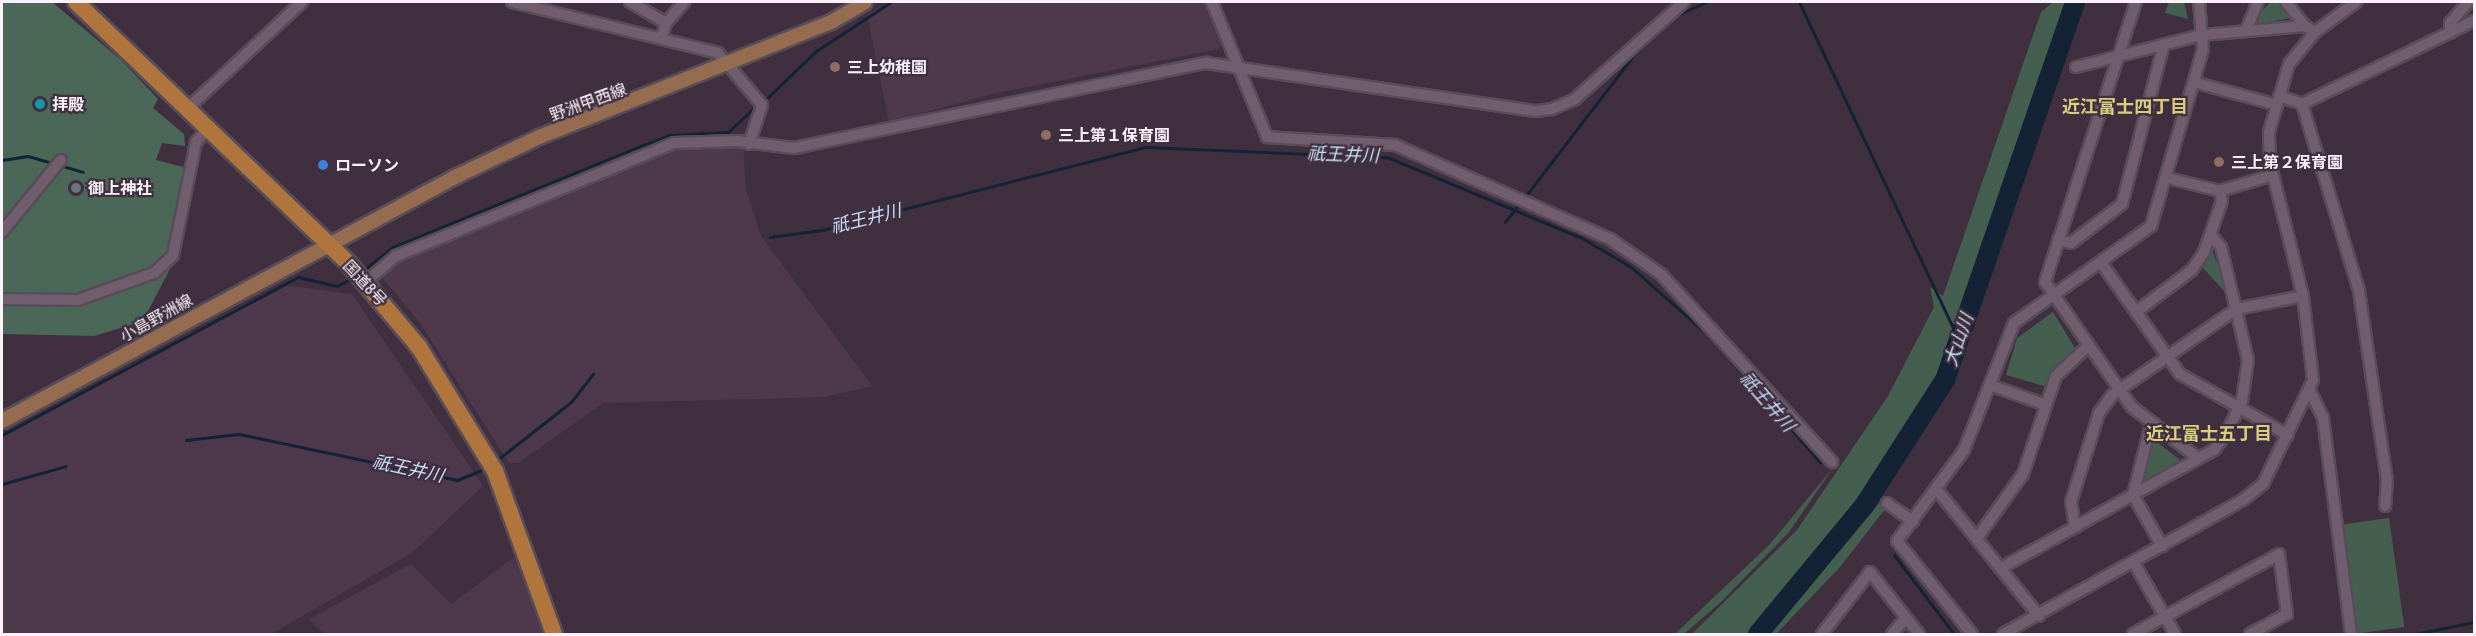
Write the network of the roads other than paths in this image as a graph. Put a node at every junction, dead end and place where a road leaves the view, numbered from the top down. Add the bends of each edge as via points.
1 (76, 2) edge
2 (302, 2) edge
3 (512, 2) edge
4 (630, 2) edge
5 (684, 2) edge
6 (864, 2) edge
7 (1212, 2) edge
8 (1684, 2) edge
9 (2136, 2) edge
10 (2199, 2) edge
11 (2258, 2) edge
12 (2286, 2) edge
13 (2356, 2) edge
14 (2468, 2) edge
15 (2475, 21) edge
16 (666, 23) junction
17 (2310, 29) junction
18 (2246, 31) junction
19 (2450, 33) junction
20 (2202, 35) junction
21 (662, 36) junction
22 (2164, 44) junction
23 (2118, 56) junction
24 (726, 64) junction
25 (1238, 66) junction
26 (2076, 67) dead end
27 (2194, 82) junction
28 (2278, 101) junction
29 (2302, 104) junction
30 (188, 108) junction
31 (208, 128) junction
32 (749, 144) junction
33 (61, 160) dead end
34 (2273, 175) junction
35 (2168, 178) junction
36 (2220, 191) junction
37 (2, 232) edge
38 (2211, 235) junction
39 (2058, 240) junction
40 (328, 245) junction
41 (2102, 264) junction
42 (366, 282) junction
43 (2055, 296) junction
44 (2303, 296) junction
45 (2, 299) edge
46 (2236, 309) junction
47 (2136, 312) junction
48 (2089, 345) junction
49 (2167, 357) junction
50 (1989, 385) junction
51 (2120, 390) junction
52 (2310, 391) junction
53 (2046, 405) junction
54 (2238, 410) junction
55 (2, 421) edge
56 (2151, 424) junction
57 (2288, 435) junction
58 (2198, 458) junction
59 (1832, 462) dead end
60 (1937, 490) junction
61 (2133, 495) junction
62 (1887, 503) dead end
63 (2385, 506) dead end
64 (1914, 521) junction
65 (2075, 526) junction
66 (1977, 538) junction
67 (2162, 546) junction
68 (2134, 562) junction
69 (2001, 568) junction
70 (2039, 616) junction
71 (2165, 617) junction
72 (1906, 618) junction
73 (554, 634) edge
74 (1822, 634) edge
75 (1892, 634) edge
76 (1919, 634) edge
77 (1972, 634) edge
78 (2003, 634) edge
79 (2133, 634) edge
80 (2175, 634) edge
81 (2250, 634) edge
82 (2351, 634) edge

1 - 30 highway, 国道8号
2 - 30 street
3 - 21 street
4 - 16 street
5 - 16 street
6 - 24 main road, 野洲甲西線 via 831,22
7 - 25 street
8 - 25 street via 1575,99 1537,111
9 - 23 street
10 - 20 street
11 - 18 street
12 - 17 street
13 - 17 street
14 - 19 street via 2450,23
15 - 19 street
16 - 21 street
17 - 18 street
17 - 28 street via 2289,64
18 - 20 street
19 - 29 street
20 - 22 street
20 - 27 street
21 - 24 street via 718,53
22 - 23 street
22 - 39 street via 2122,204 2071,243
23 - 26 street
23 - 39 street
24 - 32 street via 762,105
24 - 40 main road, 野洲甲西線 via 539,137
25 - 32 street via 1206,63 794,148
25 - 59 street via 1267,137 1395,145 1610,238 1662,275
27 - 28 street
27 - 35 street
28 - 29 street
28 - 34 street via 2268,148
29 - 63 street via 2359,291 2387,480
30 - 31 highway, 国道8号
31 - 40 highway, 国道8号
31 - 45 street via 196,142 173,255 154,273 78,300
32 - 42 street via 674,142 396,256
33 - 37 street
34 - 36 street
34 - 44 street
35 - 36 street
35 - 41 street via 2151,226
36 - 38 street via 2222,201
38 - 46 street via 2221,247
38 - 47 street via 2192,270
39 - 43 street via 2044,282
40 - 42 highway, 国道8号
40 - 55 main road, 小島野洲線
41 - 43 street
41 - 47 street
42 - 73 highway, 国道8号 via 424,344 495,471
43 - 48 street
43 - 50 street via 2014,323
44 - 46 street
44 - 52 street via 2313,380
46 - 49 street
46 - 54 street via 2248,360 2248,380
47 - 49 street
48 - 51 street
48 - 53 street via 2064,365
49 - 51 street
49 - 54 street via 2199,390
50 - 53 street
50 - 60 street via 1964,450
51 - 56 street
51 - 65 street via 2099,414 2071,502
52 - 57 street
52 - 82 street via 2323,418
53 - 66 street via 2023,474
54 - 57 street
54 - 58 street via 2214,450
56 - 58 street
56 - 61 street
57 - 67 street via 2256,492
58 - 61 street
60 - 64 street
60 - 66 street
61 - 65 street
61 - 67 street
62 - 64 street
64 - 77 street via 1897,541
65 - 69 street
66 - 69 street
67 - 68 street
68 - 70 street
68 - 71 street
69 - 70 street
70 - 78 street
71 - 79 street
71 - 80 street
71 - 81 street via 2279,554 2286,614
72 - 74 street via 1870,572
72 - 75 street
72 - 76 street

